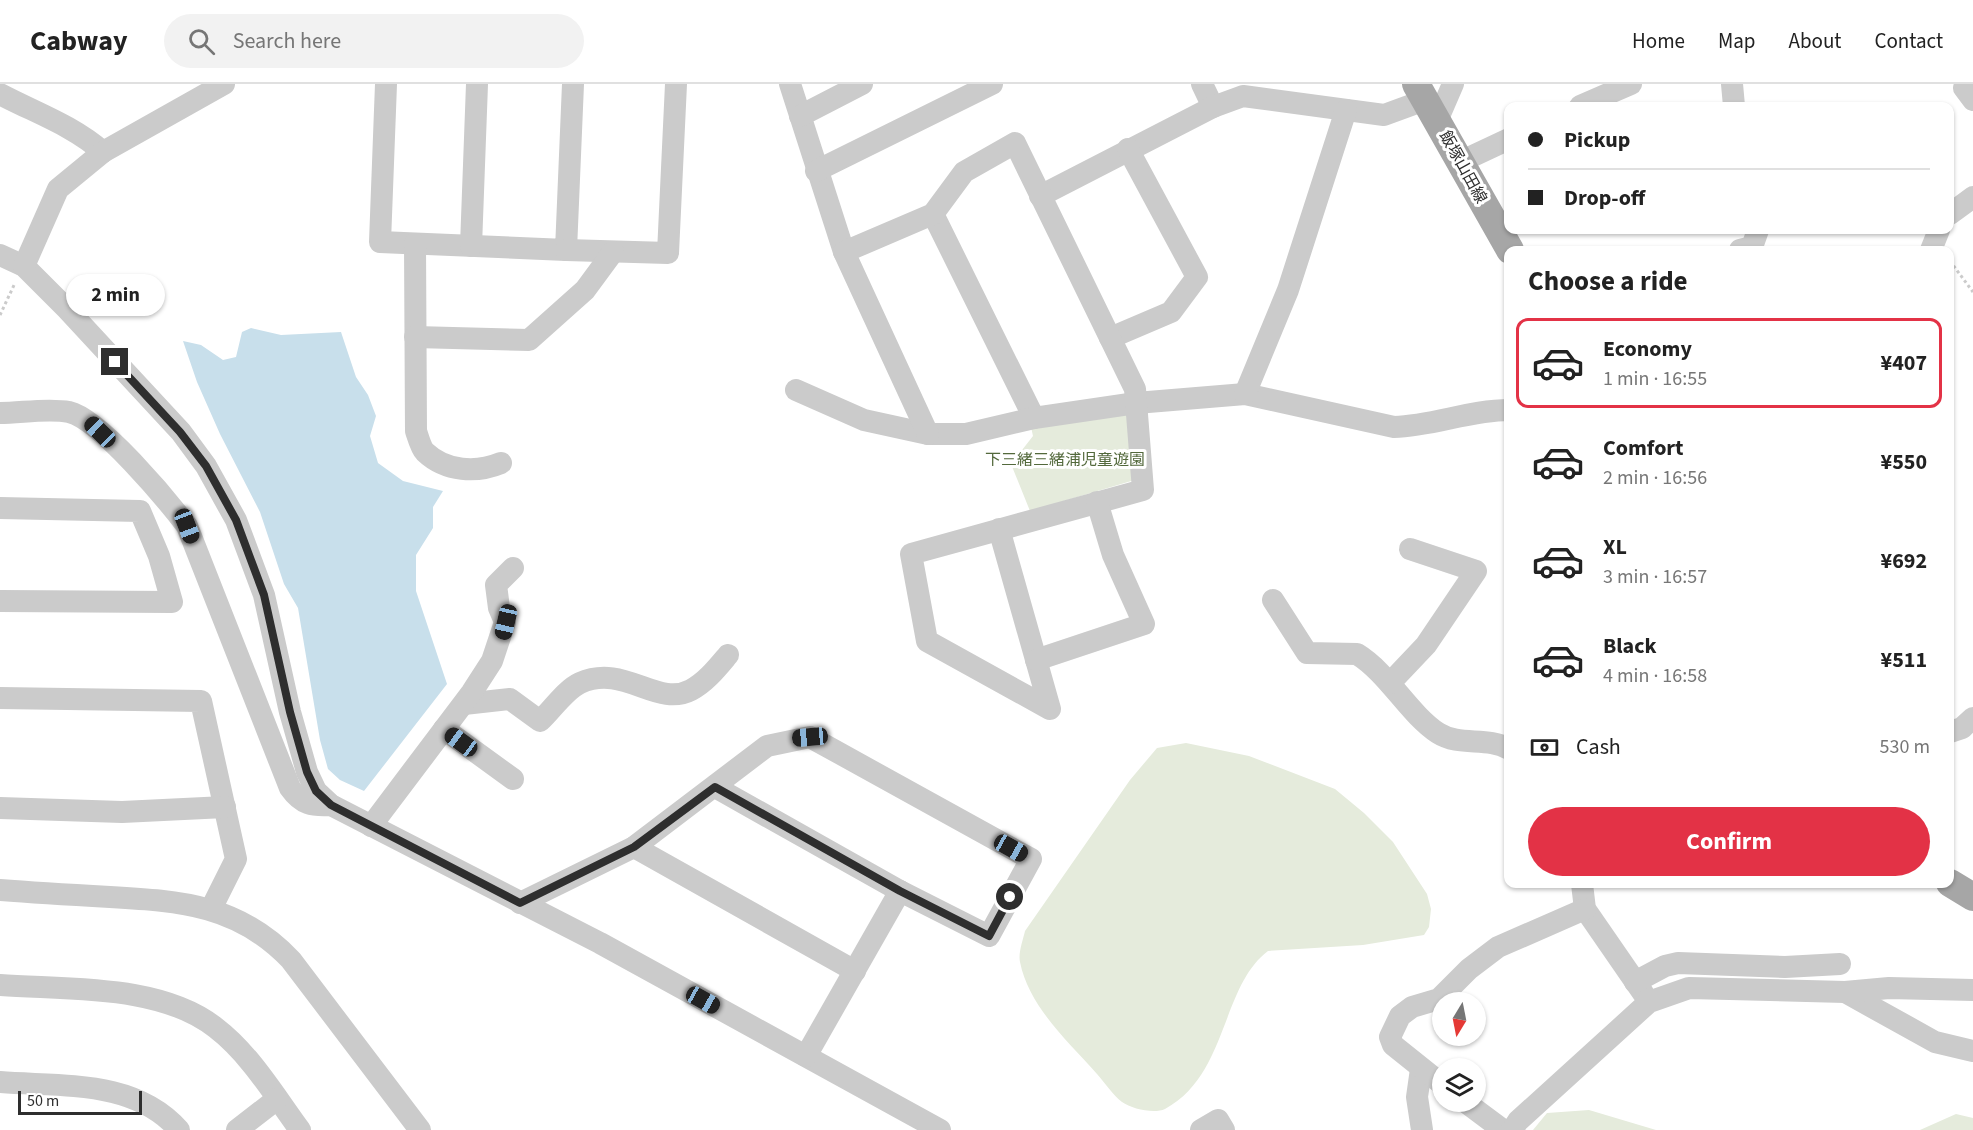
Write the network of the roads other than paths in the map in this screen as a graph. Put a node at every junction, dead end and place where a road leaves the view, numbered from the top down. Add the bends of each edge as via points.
1 (183, 84) edge
2 (224, 84) edge
3 (386, 84) edge
4 (477, 84) edge
5 (573, 84) edge
6 (676, 84) edge
7 (790, 84) edge
8 (862, 84) edge
9 (992, 84) edge
10 (1202, 84) edge
11 (1453, 84) edge
12 (1630, 84) edge
13 (1732, 84) edge
14 (7, 92) edge
15 (1426, 102) edge
16 (1592, 102) edge
17 (1734, 102) edge
18 (1213, 107) junction
19 (183, 108) junction
20 (1346, 110) junction
21 (800, 117) junction
22 (1504, 141) edge
23 (1128, 149) junction
24 (103, 152) junction
25 (1461, 162) junction
26 (816, 171) junction
27 (1040, 196) junction
28 (1973, 197) edge
29 (1954, 211) edge
30 (933, 214) junction
31 (415, 244) junction
32 (471, 246) junction
33 (1508, 246) edge
34 (566, 250) junction
35 (613, 252) junction
36 (844, 252) junction
37 (0, 255) edge
38 (24, 266) junction
39 (415, 337) junction
40 (1110, 338) junction
41 (796, 390) dead end
42 (1245, 394) junction
43 (1136, 403) junction
44 (1504, 410) edge
45 (0, 413) edge
46 (1034, 417) junction
47 (928, 434) junction
48 (501, 463) dead end
49 (1098, 502) junction
50 (0, 508) edge
51 (999, 529) junction
52 (1410, 549) dead end
53 (513, 568) dead end
54 (1273, 600) dead end
55 (0, 601) edge
56 (728, 655) dead end
57 (1036, 660) junction
58 (1390, 683) junction
59 (0, 698) edge
60 (464, 704) junction
61 (1973, 718) edge
62 (444, 729) junction
63 (1954, 731) edge
64 (1504, 746) edge
65 (513, 779) dead end
66 (715, 787) junction
67 (331, 805) junction
68 (225, 807) junction
69 (0, 808) edge
70 (372, 826) junction
71 (634, 847) junction
72 (1954, 885) edge
73 (1582, 888) edge
74 (0, 890) edge
75 (900, 891) junction
76 (1973, 897) edge
77 (520, 903) junction
78 (212, 909) junction
79 (1585, 909) junction
80 (1840, 964) dead end
81 (855, 970) junction
82 (1635, 982) junction
83 (0, 985) edge
84 (1973, 990) edge
85 (1845, 992) junction
86 (1649, 1002) junction
87 (1973, 1051) edge
88 (806, 1056) junction
89 (1421, 1069) junction
90 (1432, 1077) edge
91 (0, 1082) edge
92 (277, 1100) junction
93 (1479, 1112) edge
94 (179, 1130) edge
95 (237, 1130) edge
96 (300, 1130) edge
97 (420, 1130) edge
98 (940, 1130) edge
99 (1201, 1130) edge
100 (1224, 1130) edge
101 (1422, 1130) edge
102 (1503, 1130) edge
103 (1512, 1130) edge

1 - 19 street
2 - 19 street
3 - 31 street via 380,242
4 - 32 street
5 - 34 street
6 - 35 street via 668,253
7 - 21 street
8 - 21 street
9 - 26 street
10 - 18 street
11 - 15 street
12 - 16 street
13 - 17 street
14 - 24 street via 84,135
15 - 20 street via 1384,115
15 - 25 main road, 飯塚山田線
18 - 20 street via 1243,96
18 - 23 street
19 - 24 street
20 - 42 street via 1288,290
21 - 26 street
22 - 25 street
23 - 27 street
23 - 40 street via 1197,277 1171,312
24 - 38 street via 58,189
25 - 33 main road, 飯塚山田線
26 - 36 street
27 - 30 street via 1015,143 964,172
27 - 40 street
28 - 29 street
30 - 36 street
30 - 46 street
31 - 32 street
31 - 39 street
32 - 34 street
34 - 35 street
35 - 39 street via 585,290 528,340
36 - 47 street
37 - 38 street
38 - 67 street via 180,432 211,475 236,520 264,595 307,772 316,791
39 - 48 street via 416,431 424,452 445,465 463,469 486,469
40 - 43 street via 1135,389
41 - 47 street via 864,420
42 - 43 street
42 - 44 street via 1394,427
43 - 46 street
43 - 49 street via 1143,490
45 - 67 street via 69,412 87,420 163,494 187,526 290,788 298,800 312,806
46 - 47 street via 966,434
49 - 51 street
49 - 57 street via 1113,555 1144,624
50 - 55 street via 140,511 159,556 172,603
51 - 57 street
51 - 57 street via 911,554 927,641 1050,709
52 - 58 street via 1476,571 1426,645
53 - 60 street via 496,585 499,609 506,622 502,637 492,661
54 - 58 street via 1307,653 1357,654
56 - 60 street via 707,679 690,691 674,695 609,676 593,678 577,684 540,721 510,699
58 - 64 street via 1435,731 1450,740 1498,742
59 - 68 street via 201,701
60 - 62 street
61 - 63 street
62 - 65 street
62 - 70 street
66 - 71 street
66 - 75 street
66 - 75 street via 767,746 810,737 1031,859 989,936
67 - 70 street
68 - 69 street via 122,812
68 - 78 street via 236,859
70 - 77 street
71 - 77 street
71 - 81 street
72 - 76 main road
73 - 79 street
74 - 78 street via 174,901
75 - 81 street
77 - 88 street
78 - 97 street via 252,927 291,960
79 - 82 street
79 - 89 street via 1498,947 1468,969 1439,999 1412,1007 1400,1016 1390,1037 1393,1045
80 - 82 street via 1785,967 1678,963
81 - 88 street
82 - 86 street
83 - 92 street via 116,993 171,1004 216,1027 243,1054
84 - 85 street via 1889,988
85 - 86 street via 1689,988
85 - 87 street via 1935,1042
86 - 103 street
88 - 98 street
89 - 90 street
89 - 101 street via 1417,1097
91 - 94 street via 129,1094 150,1104
92 - 95 street
92 - 96 street
93 - 102 street
99 - 100 street via 1218,1120

